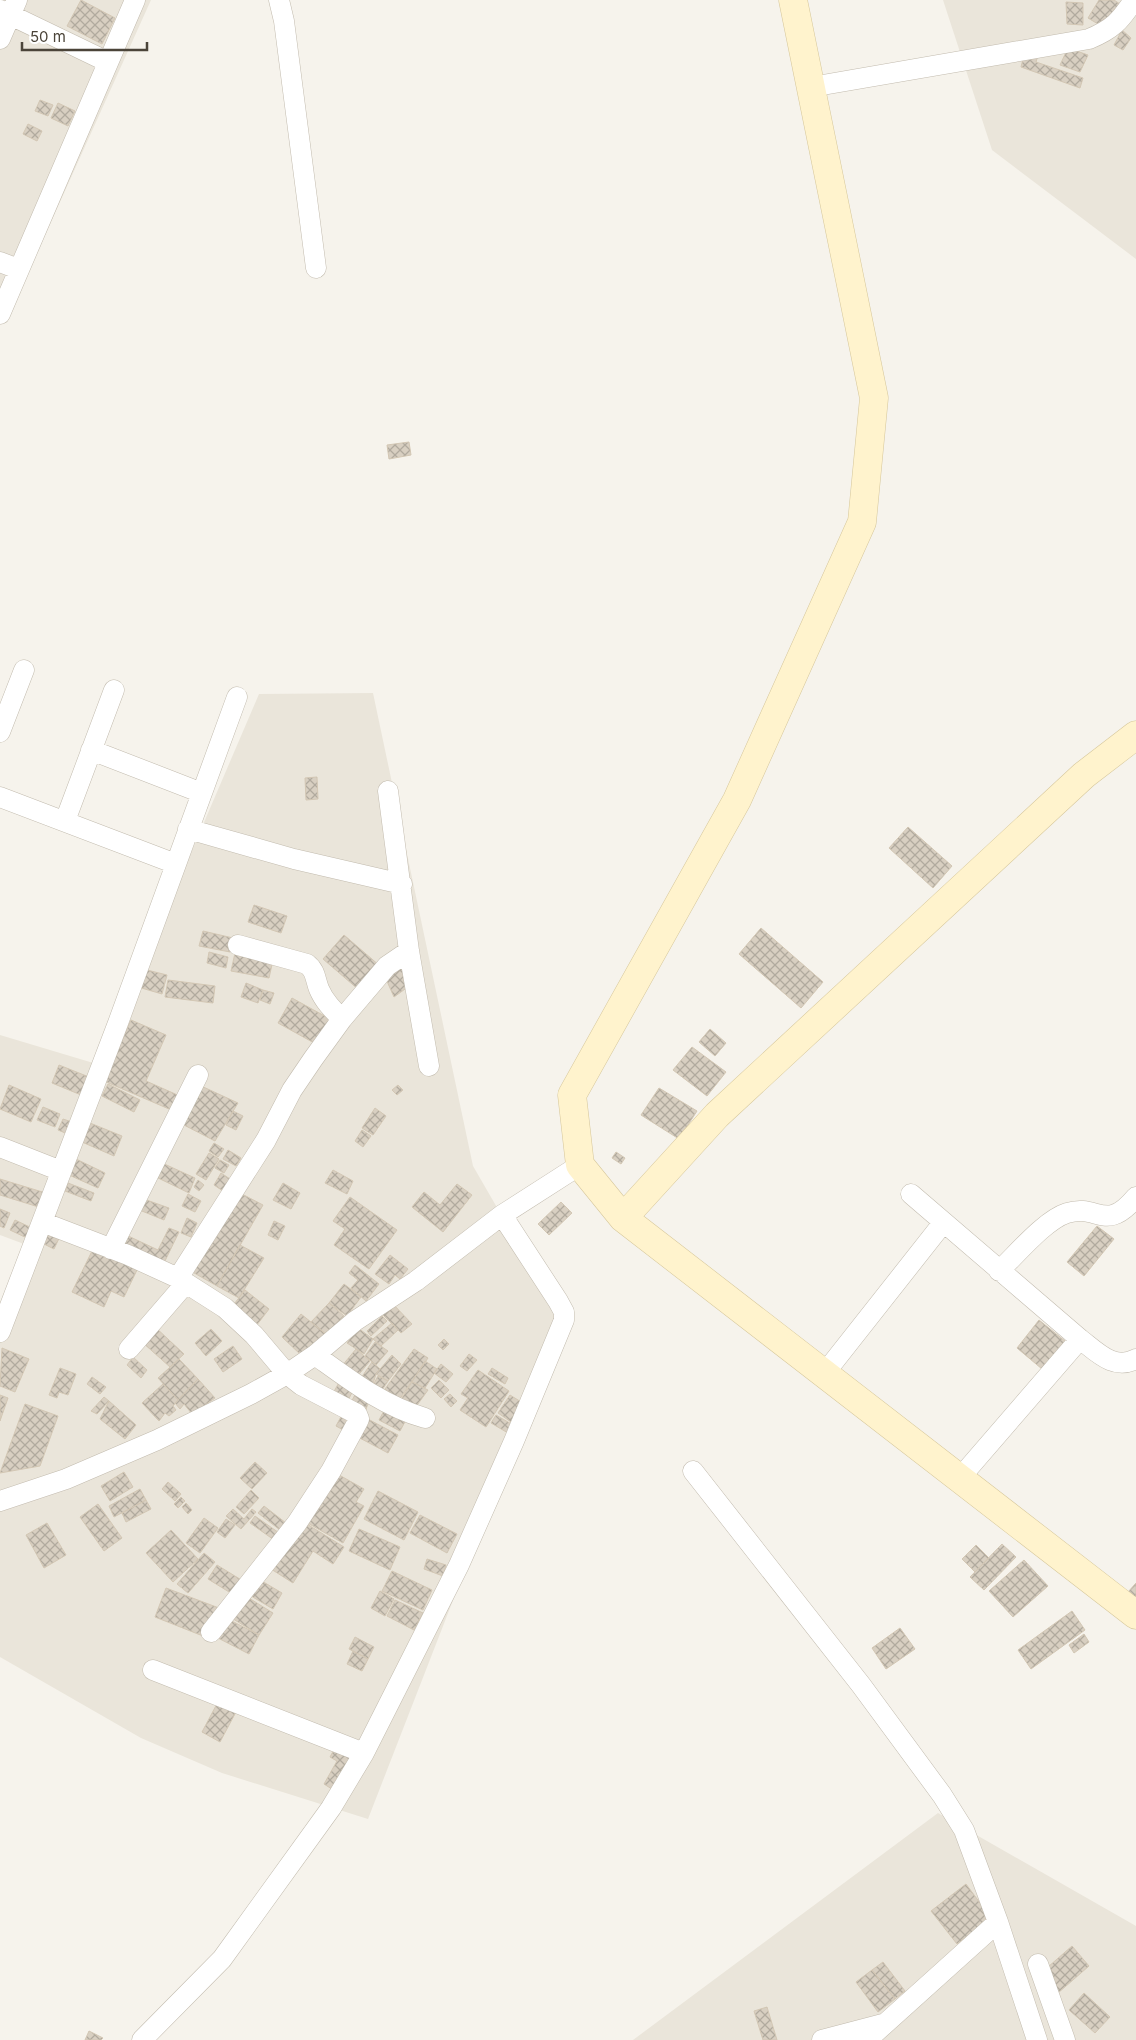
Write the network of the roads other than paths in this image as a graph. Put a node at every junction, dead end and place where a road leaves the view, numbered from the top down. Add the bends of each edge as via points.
1 (135, 0) edge
2 (279, 0) edge
3 (793, 0) edge
4 (1134, 0) edge
5 (9, 8) edge
6 (0, 39) edge
7 (108, 62) junction
8 (811, 87) junction
9 (9, 265) edge
10 (316, 268) dead end
11 (0, 314) edge
12 (24, 670) dead end
13 (114, 690) dead end
14 (236, 697) dead end
15 (0, 732) edge
16 (1136, 735) edge
17 (91, 750) junction
18 (388, 791) dead end
19 (202, 793) junction
20 (0, 797) edge
21 (64, 821) junction
22 (188, 830) junction
23 (176, 864) junction
24 (402, 884) junction
25 (238, 945) dead end
26 (409, 951) junction
27 (342, 1019) junction
28 (429, 1066) dead end
29 (198, 1075) dead end
30 (2, 1154) edge
31 (580, 1164) junction
32 (61, 1171) junction
33 (911, 1194) dead end
34 (1136, 1197) edge
35 (502, 1215) junction
36 (623, 1218) junction
37 (42, 1222) junction
38 (944, 1223) junction
39 (111, 1249) junction
40 (999, 1271) junction
41 (182, 1281) junction
42 (0, 1332) edge
43 (1080, 1339) junction
44 (129, 1349) dead end
45 (315, 1355) junction
46 (1136, 1359) edge
47 (287, 1374) junction
48 (824, 1374) junction
49 (425, 1418) dead end
50 (694, 1471) dead end
51 (959, 1479) junction
52 (0, 1501) edge
53 (1136, 1615) edge
54 (211, 1632) dead end
55 (154, 1670) dead end
56 (364, 1753) junction
57 (998, 1922) junction
58 (1038, 1964) dead end
59 (885, 2023) junction
60 (1029, 2035) edge
61 (1069, 2038) edge
62 (142, 2040) edge
63 (822, 2040) edge
64 (867, 2040) edge

1 - 7 street
2 - 10 street
3 - 8 street
4 - 8 street via 1107,32 1089,39
5 - 6 street
5 - 7 street
7 - 9 street
8 - 31 street via 874,398 862,522 737,800 572,1095
9 - 11 street
12 - 15 street
13 - 17 street
14 - 19 street
16 - 36 street via 1084,775 717,1115
17 - 19 street
17 - 21 street
18 - 24 street
19 - 22 street
20 - 21 street
21 - 23 street
22 - 23 street
22 - 24 street
23 - 32 street
24 - 26 street
25 - 27 street via 307,964 313,969 330,1006
26 - 27 street via 387,966
26 - 28 street
27 - 41 street via 292,1090
29 - 39 street
30 - 32 street
31 - 35 street
31 - 36 street
32 - 37 street
33 - 38 street
34 - 40 street via 1118,1214 1106,1217 1068,1213 1051,1221
35 - 45 street via 416,1281 356,1320
35 - 56 street via 558,1301 564,1320 459,1564
36 - 48 street
37 - 39 street
37 - 42 street
38 - 40 street
38 - 48 street
39 - 41 street
40 - 43 street
41 - 44 street
41 - 47 street via 225,1308 254,1335
43 - 46 street via 1116,1364 1127,1364
43 - 51 street
45 - 47 street
45 - 49 street via 371,1395
47 - 52 street via 158,1440 66,1479
47 - 54 street via 357,1414 359,1419 301,1517
48 - 51 street
50 - 57 street via 861,1685 942,1795 964,1830
51 - 53 street
55 - 56 street
56 - 62 street via 331,1808 222,1959
57 - 59 street
57 - 60 street
58 - 61 street
59 - 63 street
59 - 64 street

